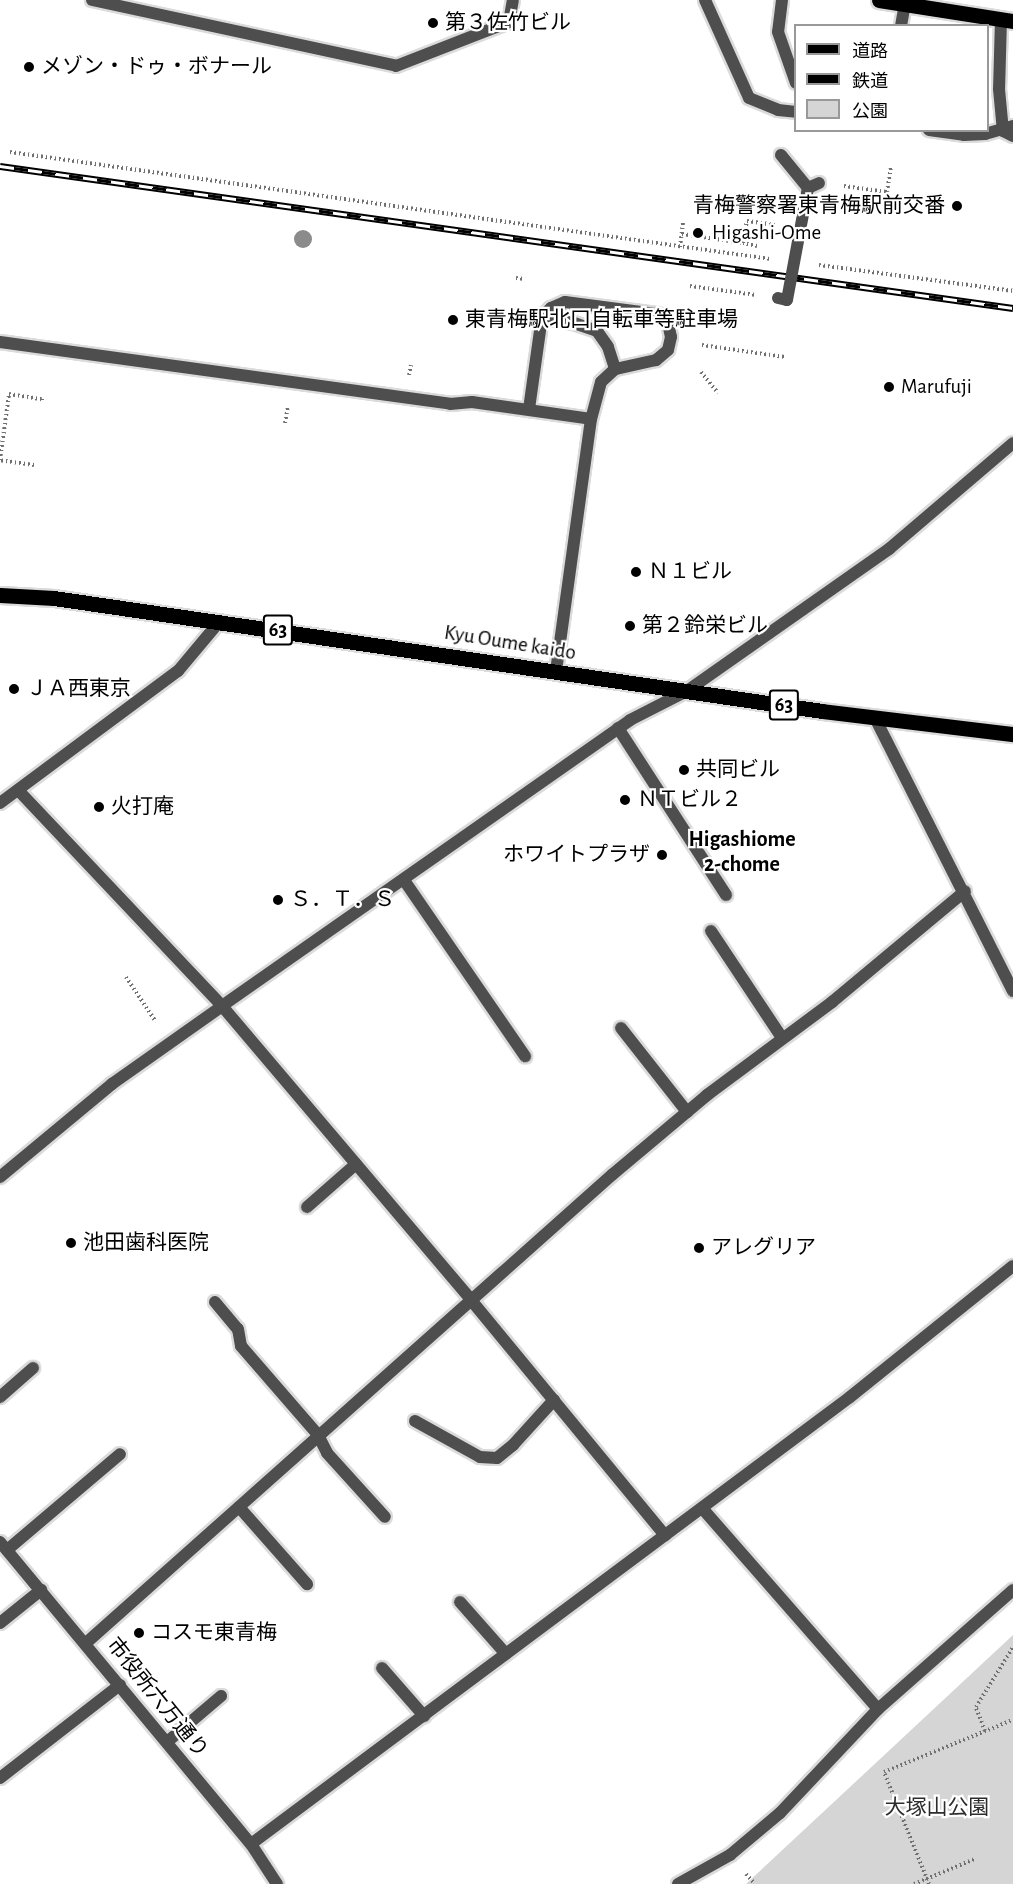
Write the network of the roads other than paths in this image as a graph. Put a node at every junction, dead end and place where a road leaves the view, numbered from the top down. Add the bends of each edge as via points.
1 (92, 0) edge
2 (513, 0) edge
3 (705, 0) edge
4 (782, 0) edge
5 (879, 0) edge
6 (905, 4) junction
7 (1007, 20) edge
8 (901, 24) edge
9 (794, 80) edge
10 (794, 112) edge
11 (1009, 131) edge
12 (943, 132) edge
13 (781, 155) dead end
14 (778, 298) dead end
15 (542, 317) junction
16 (0, 342) edge
17 (615, 369) junction
18 (529, 409) junction
19 (591, 419) junction
20 (1013, 442) edge
21 (0, 595) edge
22 (220, 621) junction
23 (556, 670) junction
24 (687, 691) junction
25 (875, 718) junction
26 (618, 728) junction
27 (1013, 734) edge
28 (18, 790) junction
29 (0, 803) edge
30 (404, 880) junction
31 (964, 891) junction
32 (726, 895) dead end
33 (711, 931) dead end
34 (1013, 991) edge
35 (222, 1006) junction
36 (621, 1028) dead end
37 (782, 1038) junction
38 (525, 1056) dead end
39 (687, 1112) junction
40 (356, 1164) junction
41 (0, 1177) edge
42 (308, 1206) dead end
43 (1013, 1266) edge
44 (471, 1300) junction
45 (215, 1302) dead end
46 (33, 1368) dead end
47 (0, 1397) edge
48 (554, 1400) junction
49 (415, 1421) dead end
50 (318, 1436) junction
51 (120, 1454) dead end
52 (239, 1507) junction
53 (702, 1508) junction
54 (385, 1517) dead end
55 (665, 1535) junction
56 (3, 1546) edge
57 (307, 1584) dead end
58 (41, 1590) junction
59 (1013, 1590) edge
60 (460, 1602) dead end
61 (0, 1623) edge
62 (86, 1643) junction
63 (506, 1654) junction
64 (382, 1668) dead end
65 (120, 1685) junction
66 (221, 1696) dead end
67 (878, 1709) junction
68 (424, 1716) junction
69 (167, 1742) junction
70 (0, 1778) edge
71 (251, 1844) junction
72 (277, 1884) edge
73 (678, 1884) edge

1 - 2 street via 396,66 509,22
3 - 10 street via 749,98
4 - 9 street via 778,32
5 - 6 main road
6 - 7 main road
6 - 8 street
7 - 11 street via 999,89
11 - 12 street via 964,135
13 - 14 street, bridge via 813,185 787,300
15 - 17 street via 597,331 608,346
15 - 17 street via 565,302 658,314 668,323 668,350 656,360
15 - 18 street
16 - 18 street via 450,404 472,402
17 - 19 street via 601,382
18 - 19 street
19 - 23 street
20 - 24 street via 889,549
21 - 22 main road, Kyu Oume kaido / 63 via 54,598
22 - 23 main road, Kyu Oume kaido / 63
22 - 28 street via 178,671
23 - 24 main road, Kyu Oume kaido / 63
24 - 25 main road, Kyu Oume kaido / 63
24 - 26 street
25 - 27 main road, Kyu Oume kaido / 63
25 - 31 street
26 - 30 street
26 - 32 street
28 - 29 street
28 - 35 street
30 - 35 street
30 - 38 street
31 - 34 street
31 - 37 street via 832,1002
33 - 37 street
35 - 40 street
35 - 41 street via 112,1084
36 - 39 street
37 - 39 street
39 - 44 street
40 - 42 street
40 - 44 street
43 - 53 street via 850,1397
44 - 48 street
44 - 50 street
45 - 50 street via 237,1329 241,1346
46 - 47 street
48 - 49 street via 497,1458 480,1457
48 - 55 street
50 - 52 street
50 - 54 street via 327,1453
51 - 56 street
52 - 57 street
52 - 62 street
53 - 55 street
53 - 67 street
55 - 63 street
56 - 58 street, 市役所六万通り
58 - 61 street
58 - 62 street, 市役所六万通り
59 - 67 street
60 - 63 street
62 - 65 street, 市役所六万通り
63 - 68 street
64 - 68 street
65 - 69 street, 市役所六万通り
65 - 70 street
66 - 69 street
67 - 73 street via 780,1813 730,1855
68 - 71 street
69 - 71 street, 市役所六万通り
71 - 72 street, 市役所六万通り

